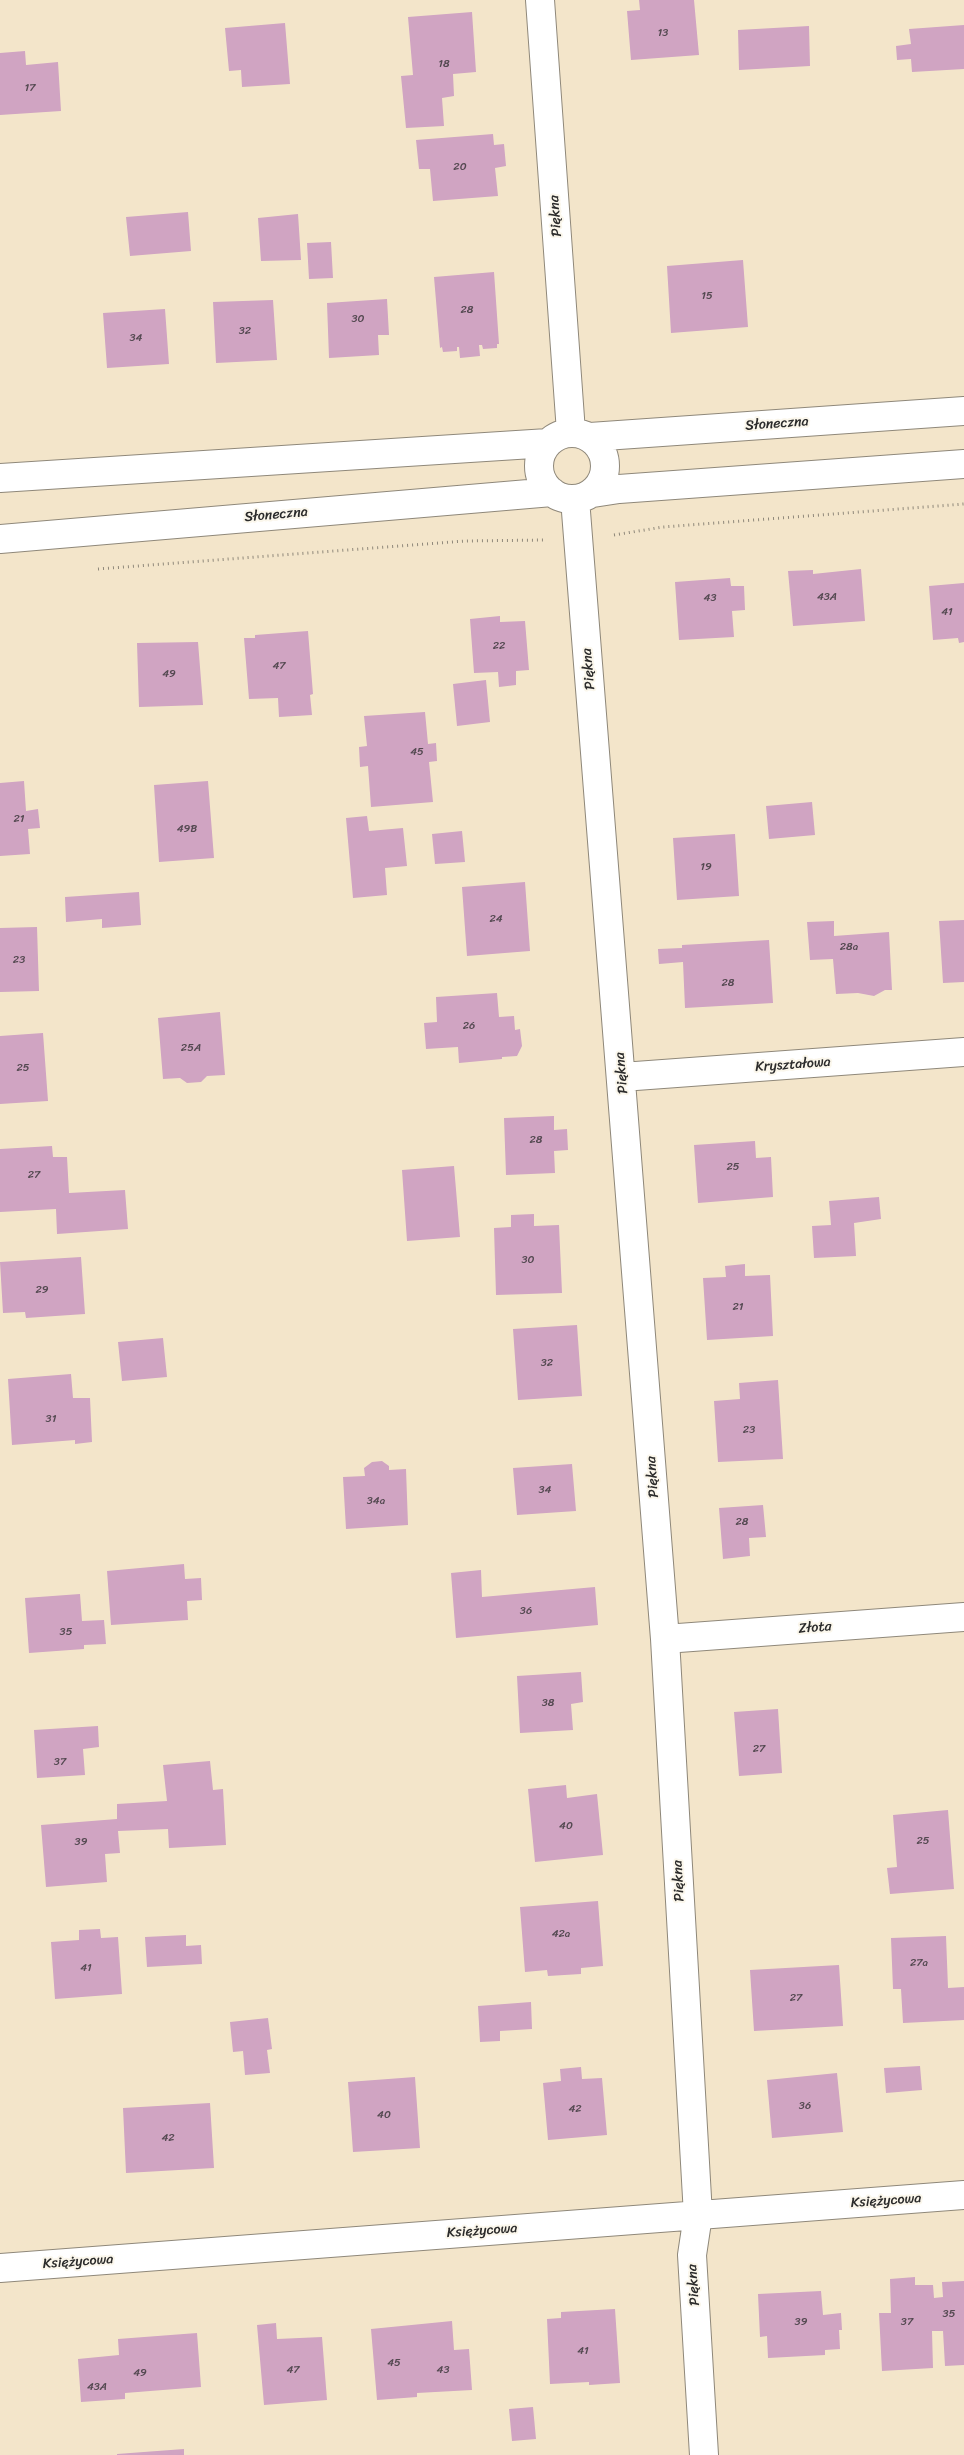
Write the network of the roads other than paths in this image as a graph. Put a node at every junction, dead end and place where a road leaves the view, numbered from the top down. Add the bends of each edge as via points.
1 (540, 0) edge
2 (964, 411) edge
3 (570, 437) junction
4 (964, 464) edge
5 (0, 478) edge
6 (573, 495) junction
7 (0, 538) edge
8 (964, 1052) edge
9 (622, 1077) junction
10 (964, 1617) edge
11 (665, 1639) junction
12 (964, 2194) edge
13 (698, 2215) junction
14 (0, 2268) edge
15 (704, 2455) edge

1 - 3 street, Piękna
2 - 3 street, Słoneczna
3 - 5 street, Słoneczna
3 - 6 street via 542,451 538,462 544,484
3 - 6 street via 598,444 606,464 600,485
4 - 6 street, Słoneczna via 628,488
6 - 7 street, Słoneczna
6 - 9 street, Piękna
8 - 9 street, Kryształowa
9 - 11 street, Piękna
10 - 11 street, Złota
11 - 13 street, Piękna
12 - 13 street, Księżycowa
13 - 14 street, Księżycowa
13 - 15 street, Piękna via 692,2255

